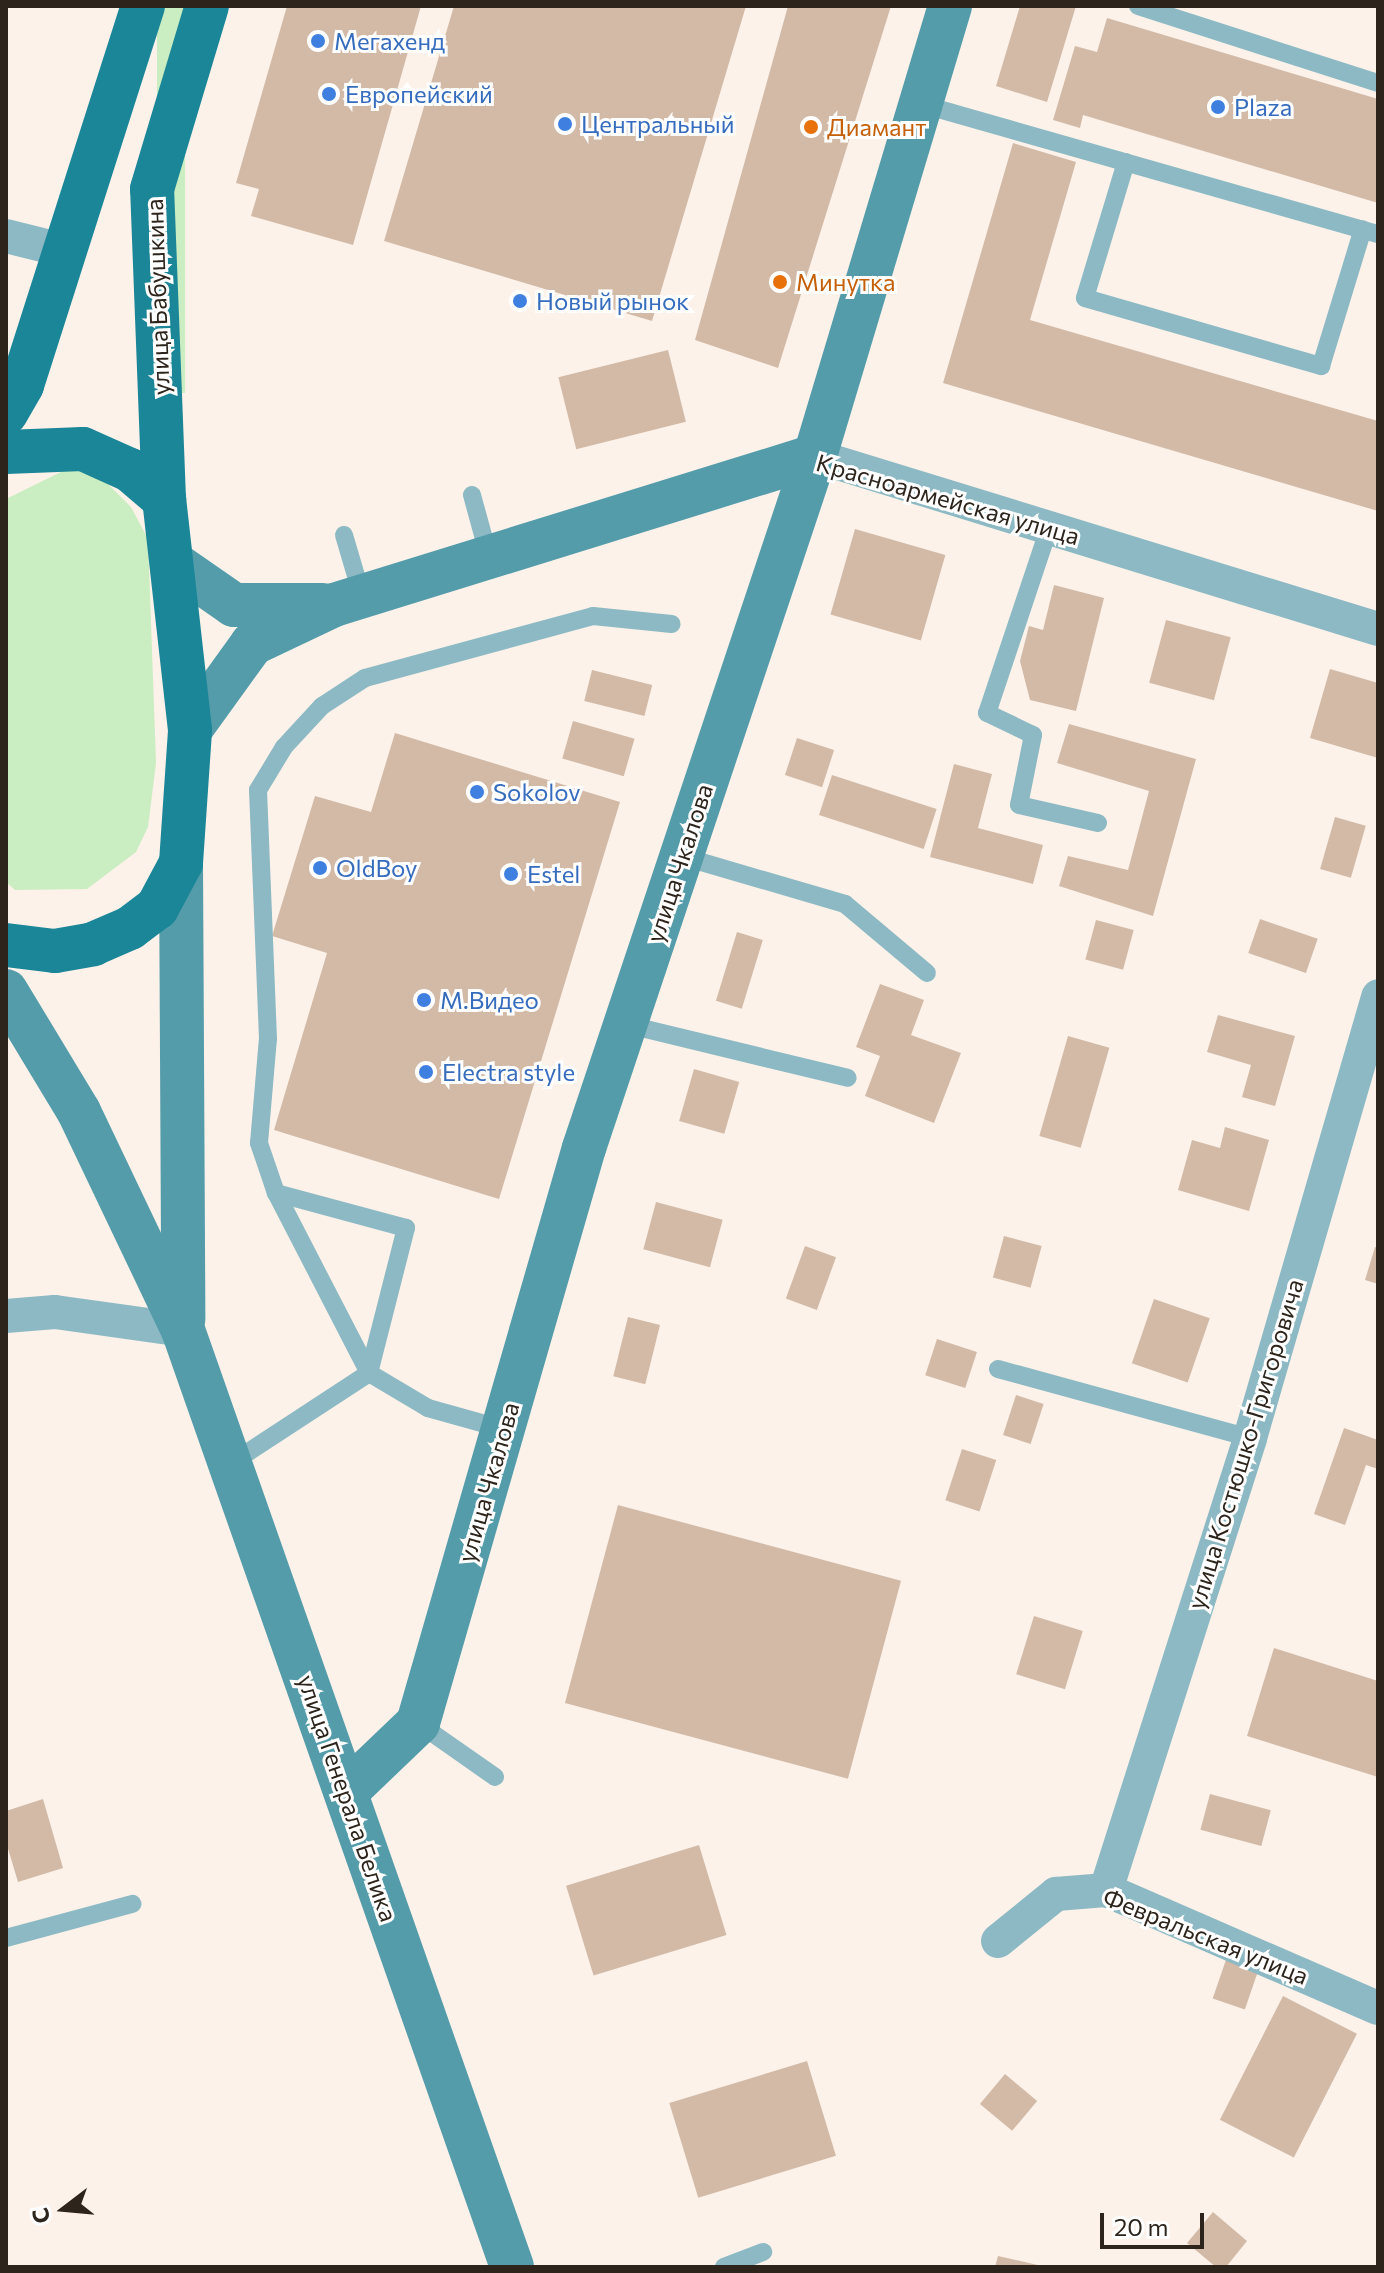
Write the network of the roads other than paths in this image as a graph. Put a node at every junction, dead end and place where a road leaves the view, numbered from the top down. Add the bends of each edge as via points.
1 (143, 6) edge
2 (207, 6) edge
3 (950, 6) edge
4 (1138, 6) edge
5 (1378, 83) edge
6 (921, 104) junction
7 (1126, 162) junction
8 (1370, 232) edge
9 (6, 236) edge
10 (66, 251) junction
11 (6, 413) edge
12 (6, 452) edge
13 (815, 456) junction
14 (472, 495) dead end
15 (164, 499) junction
16 (1049, 528) junction
17 (344, 535) dead end
18 (489, 557) junction
19 (175, 564) junction
20 (348, 600) junction
21 (672, 624) dead end
22 (1378, 629) edge
23 (190, 730) junction
24 (1098, 823) dead end
25 (681, 856) junction
26 (181, 863) junction
27 (6, 945) edge
28 (927, 973) dead end
29 (6, 991) edge
30 (1378, 996) edge
31 (625, 1024) junction
32 (848, 1078) dead end
33 (276, 1193) junction
34 (6, 1316) edge
35 (183, 1330) junction
36 (998, 1369) dead end
37 (369, 1373) junction
38 (503, 1429) junction
39 (1250, 1438) junction
40 (230, 1464) junction
41 (418, 1723) junction
42 (495, 1777) dead end
43 (346, 1792) junction
44 (1106, 1890) junction
45 (132, 1904) dead end
46 (6, 1938) edge
47 (998, 1941) dead end
48 (1378, 2008) edge
49 (763, 2252) dead end
50 (512, 2267) edge
51 (724, 2267) edge

1 - 10 main road
2 - 15 main road, улица Бабушкина via 152,189
3 - 6 main road, улица Чкалова
4 - 5 lane
6 - 7 lane
6 - 13 main road, улица Чкалова
7 - 8 lane
7 - 8 lane via 1085,298 1306,362 1321,366
9 - 10 street
10 - 11 main road via 22,385
12 - 15 main road via 83,449 130,470
13 - 16 street, Красноармейская улица
13 - 18 main road, Красноармейская улица
13 - 25 main road, улица Чкалова
14 - 18 lane
15 - 19 main road, улица Бабушкина
16 - 22 street, Красноармейская улица
16 - 24 lane via 987,713 1033,735 1019,805
17 - 20 lane
18 - 20 main road, Красноармейская улица
19 - 20 main road via 234,605
19 - 23 main road, улица Бабушкина
20 - 23 main road via 252,644
21 - 33 lane via 593,616 365,678 322,706 284,747 258,790 256,833 268,1039 259,1143
23 - 26 main road, улица Бабушкина
25 - 28 lane via 845,904
25 - 31 main road, улица Чкалова
26 - 27 main road via 157,908 130,928 93,944 55,951
26 - 35 main road
29 - 35 main road via 79,1112
30 - 39 street, улица Костюшко-Григоровича
31 - 32 lane
31 - 38 main road, улица Чкалова
33 - 37 lane
33 - 37 lane via 406,1228
34 - 35 street via 55,1312
35 - 40 main road, улица Генерала Белика
36 - 39 lane
37 - 38 lane via 428,1408
37 - 40 lane
38 - 41 main road, улица Чкалова
39 - 44 street, улица Костюшко-Григоровича
40 - 43 main road, улица Генерала Белика
41 - 42 lane
41 - 43 main road
43 - 50 main road, улица Генерала Белика
44 - 47 street, Февральская улица via 1056,1894
44 - 48 street, Февральская улица
45 - 46 lane
49 - 51 lane

